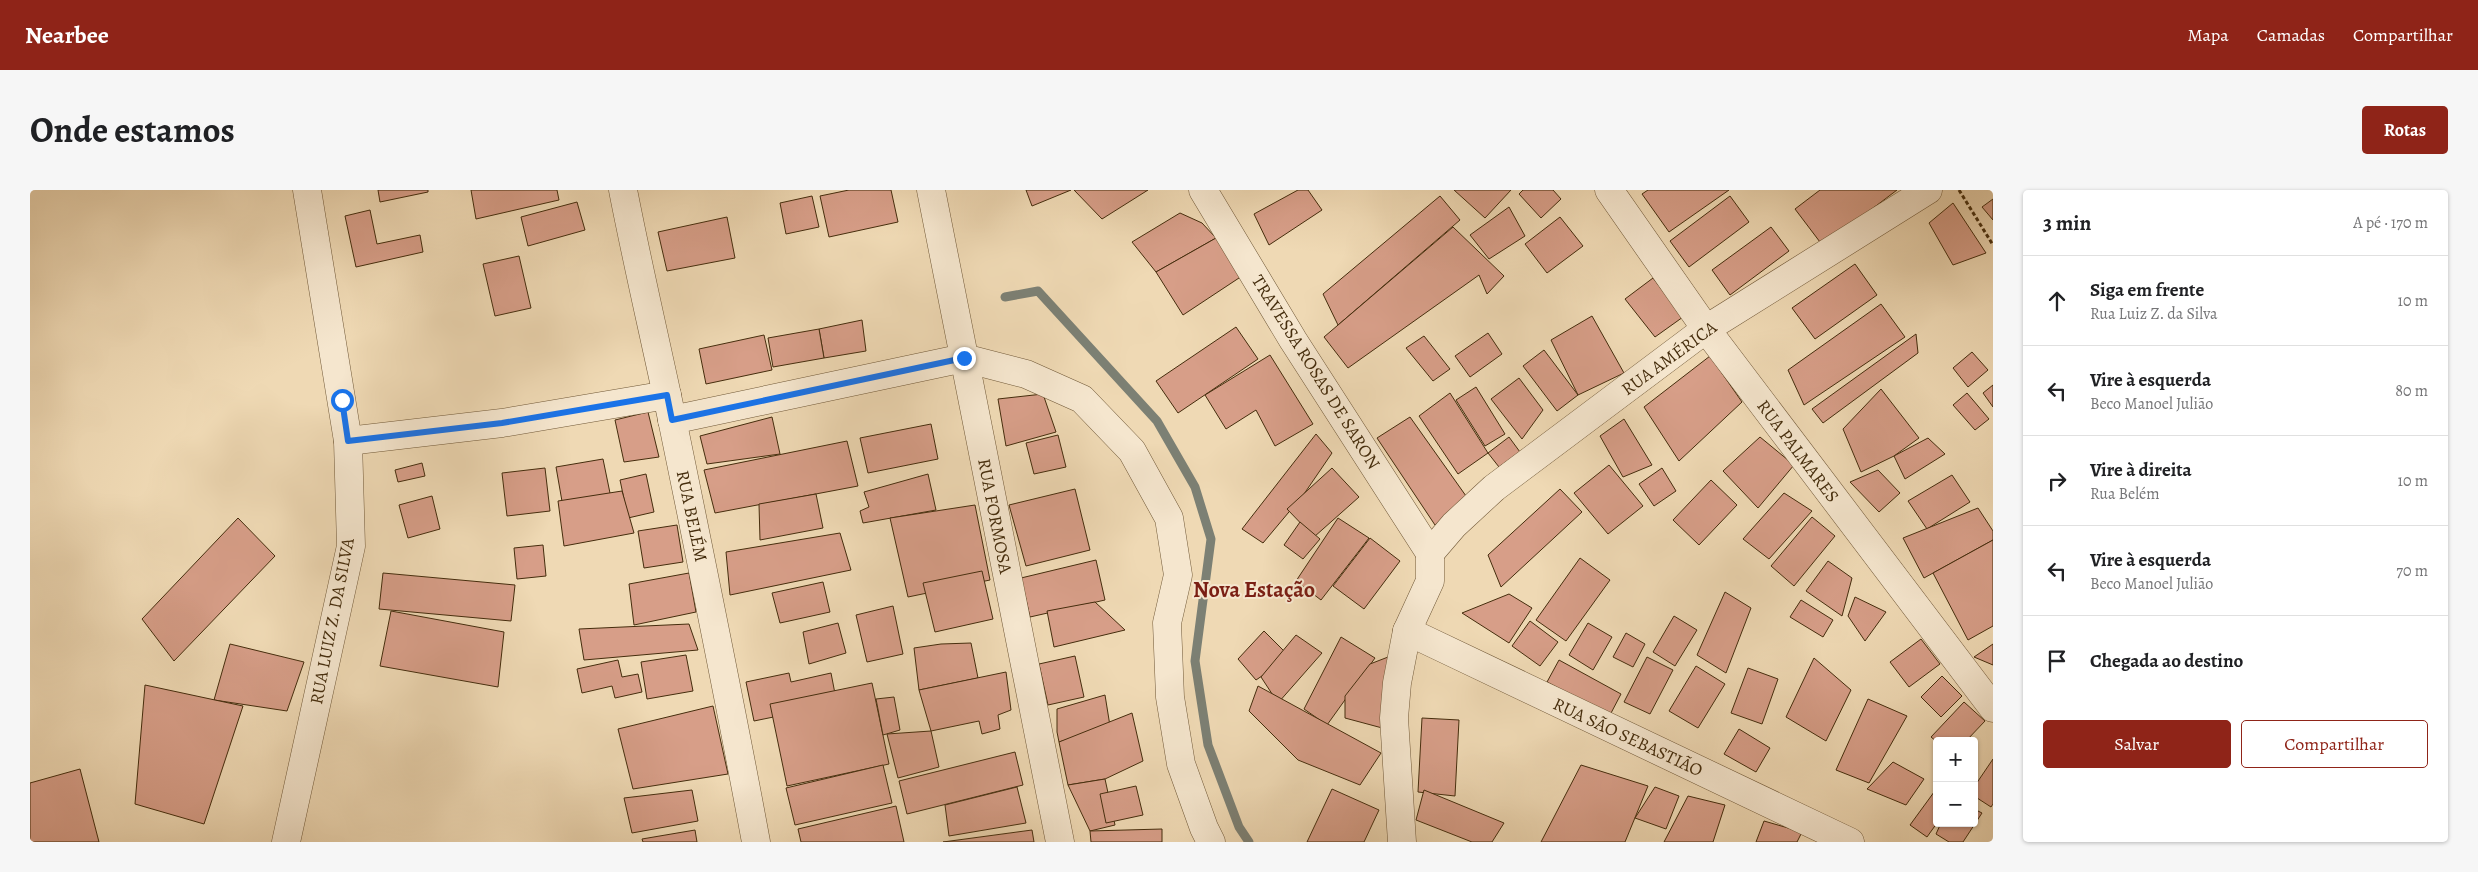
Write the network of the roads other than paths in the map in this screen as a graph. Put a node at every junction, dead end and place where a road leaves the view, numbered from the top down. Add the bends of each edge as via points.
1 (307, 190) edge
2 (624, 190) edge
3 (931, 190) edge
4 (1204, 190) edge
5 (1609, 190) edge
6 (1928, 190) edge
7 (1706, 330) junction
8 (964, 358) junction
9 (669, 407) junction
10 (348, 441) junction
11 (1430, 553) junction
12 (1407, 632) junction
13 (1993, 708) edge
14 (286, 842) edge
15 (756, 842) edge
16 (1060, 842) edge
17 (1212, 842) edge
18 (1402, 842) edge
19 (1850, 842) edge

1 - 10 street, RUA LUIZ Z. DA SILVA
2 - 9 street, RUA BELÉM via 642,292
3 - 8 street, RUA FORMOSA
4 - 11 street, TRAVESSA ROSAS DE SARON via 1293,340
5 - 7 street, RUA PALMARES
6 - 7 street, RUA AMÉRICA
7 - 11 street, RUA AMÉRICA via 1494,488 1454,525
7 - 13 street, RUA PALMARES
8 - 9 street
8 - 16 street, RUA FORMOSA
8 - 17 street via 1026,374 1082,399 1132,451 1169,518 1178,575 1167,624 1170,697 1181,764
9 - 10 street
9 - 15 street, RUA BELÉM via 729,694
10 - 14 street, RUA LUIZ Z. DA SILVA via 351,546
11 - 12 street via 1430,580
12 - 18 street via 1400,660 1394,718
12 - 19 street, RUA SÃO SEBASTIÃO

